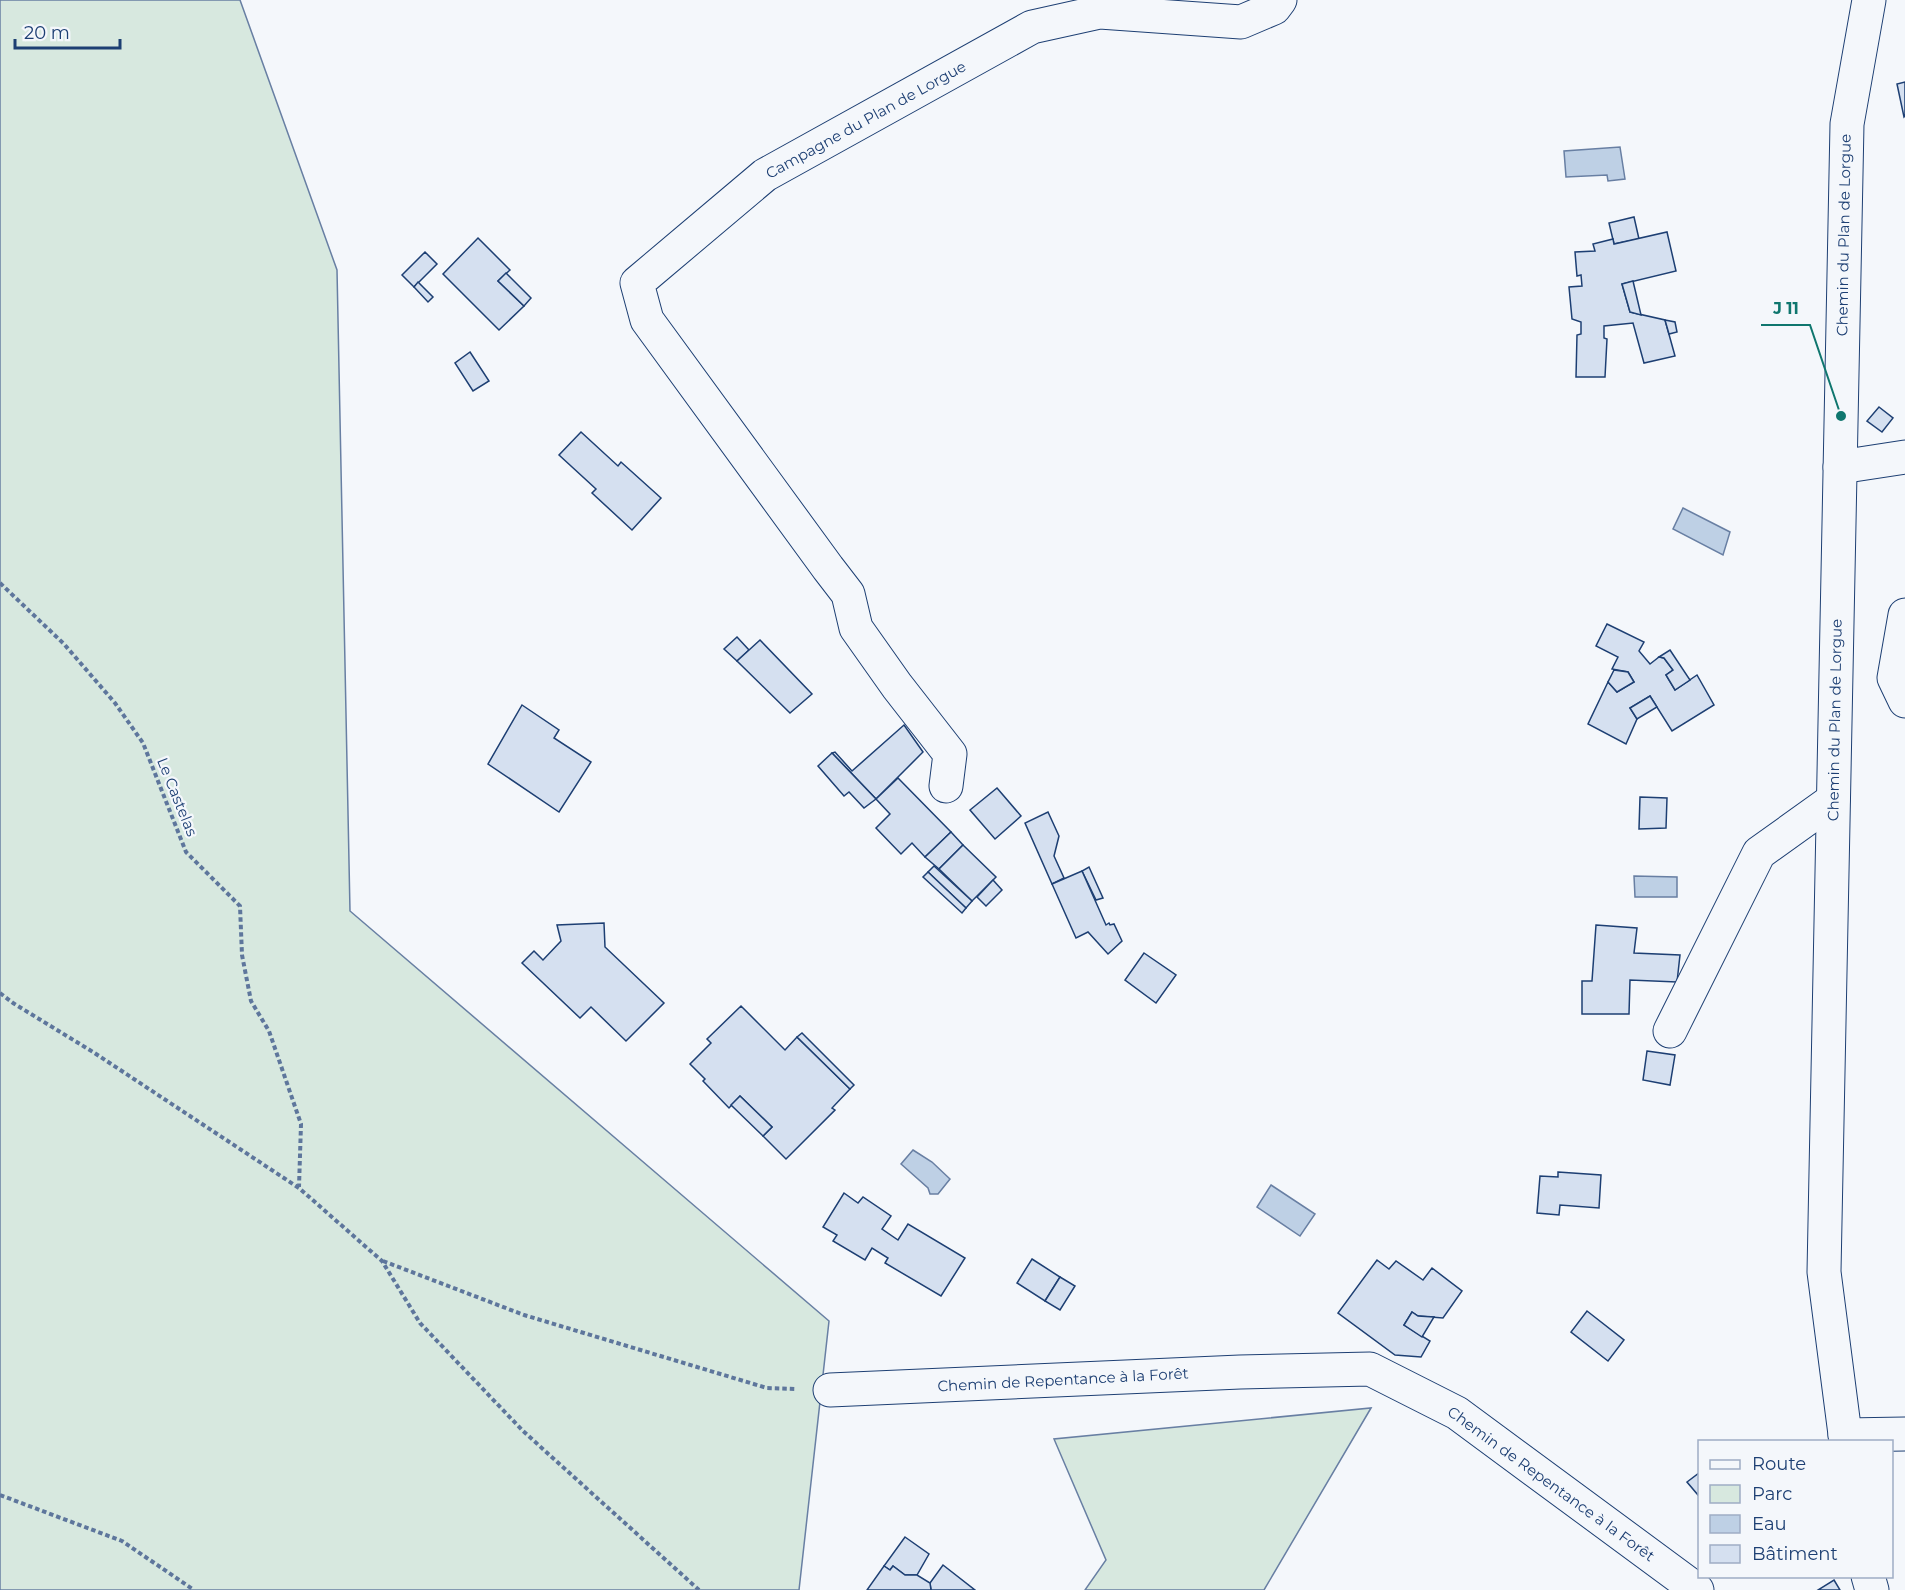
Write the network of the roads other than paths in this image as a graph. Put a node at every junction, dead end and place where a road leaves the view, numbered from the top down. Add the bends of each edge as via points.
1 (1280, 0) edge
2 (1869, 0) edge
3 (1905, 457) edge
4 (1840, 467) junction
5 (1905, 615) edge
6 (1905, 701) edge
7 (946, 786) dead end
8 (1833, 800) junction
9 (1670, 1031) dead end
10 (830, 1390) road end
11 (1905, 1434) edge
12 (1846, 1438) edge
13 (1696, 1590) edge

1 - 7 street, Campagne du Plan de Lorgue via 1274,8 1241,22 1100,12 1032,27 765,175 638,283 647,320 848,594 856,628 950,754
2 - 4 street, Chemin du Plan de Lorgue via 1846,124
3 - 4 street
4 - 8 street, Chemin du Plan de Lorgue
5 - 6 street via 1894,678
8 - 9 street via 1759,853
8 - 12 street, Chemin du Plan de Lorgue via 1824,1272
10 - 13 street, Chemin de Repentance à la Forêt via 1370,1369 1457,1413
11 - 12 street

